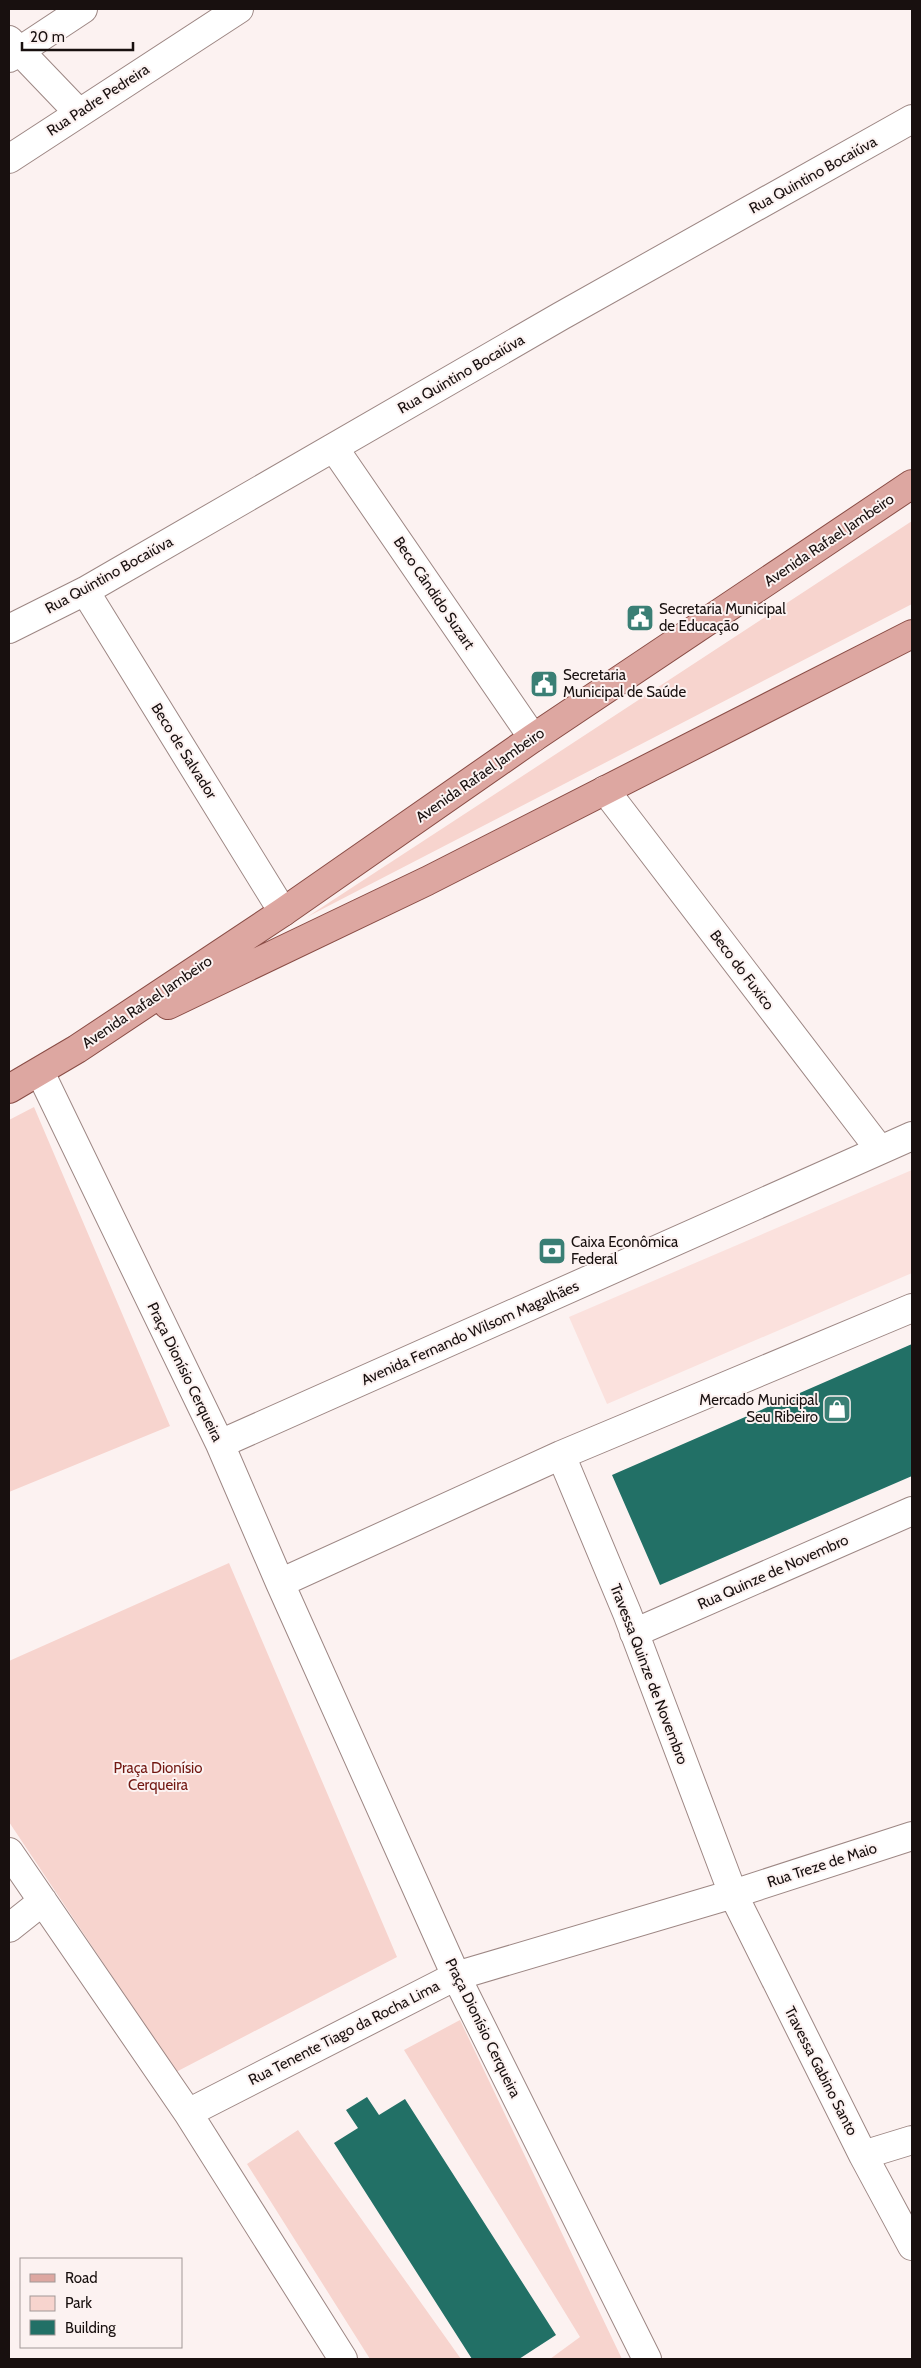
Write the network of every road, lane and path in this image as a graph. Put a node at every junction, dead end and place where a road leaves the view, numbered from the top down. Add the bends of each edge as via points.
1 (82, 9) edge
2 (239, 9) edge
3 (12, 50) edge
4 (78, 113) junction
5 (912, 119) edge
6 (9, 159) edge
7 (334, 448) junction
8 (912, 484) edge
9 (85, 591) junction
10 (9, 629) edge
11 (912, 634) edge
12 (533, 738) junction
13 (604, 790) junction
14 (283, 912) junction
15 (77, 1049) junction
16 (40, 1072) junction
17 (9, 1089) edge
18 (912, 1136) edge
19 (880, 1150) junction
20 (912, 1308) edge
21 (220, 1444) junction
22 (561, 1456) junction
23 (912, 1511) edge
24 (280, 1583) junction
25 (634, 1633) junction
26 (912, 1836) edge
27 (9, 1852) edge
28 (733, 1894) junction
29 (43, 1901) junction
30 (9, 1928) edge
31 (456, 1976) junction
32 (188, 2113) junction
33 (912, 2140) edge
34 (863, 2155) junction
35 (912, 2246) edge
36 (343, 2359) edge
37 (647, 2359) edge

1 - 3 street
2 - 4 street, Rua Padre Pedreira
3 - 4 street
4 - 6 street, Rua Padre Pedreira
5 - 7 street, Rua Quintino Bocaiúva
7 - 9 street, Rua Quintino Bocaiúva
7 - 12 street, Beco Cândido Suzart
8 - 12 main road, Avenida Rafael Jambeiro
9 - 10 street, Rua Quintino Bocaiúva
9 - 14 street, Beco de Salvador
11 - 13 main road, Avenida Rafael Jambeiro
12 - 14 main road, Avenida Rafael Jambeiro
13 - 15 main road, Avenida Rafael Jambeiro via 427,880
13 - 19 street, Beco do Fuxico
14 - 15 main road, Avenida Rafael Jambeiro
15 - 16 main road
16 - 17 main road
16 - 21 street, Praça Dionísio Cerqueira
18 - 19 street, Avenida Fernando Wilsom Magalhães
19 - 21 street, Avenida Fernando Wilsom Magalhães
20 - 22 street
21 - 24 street, Praça Dionísio Cerqueira
22 - 24 street
22 - 25 street, Travessa Quinze de Novembro
23 - 25 street, Rua Quinze de Novembro
24 - 31 street, Praça Dionísio Cerqueira
25 - 28 street, Travessa Quinze de Novembro
26 - 28 street, Rua Treze de Maio
27 - 29 street
28 - 31 street, Rua Tenente Tiago da Rocha Lima
28 - 34 street, Travessa Gabino Santo
29 - 30 street
29 - 32 street
31 - 32 street, Rua Tenente Tiago da Rocha Lima
31 - 37 street, Praça Dionísio Cerqueira
32 - 36 street
33 - 34 street
34 - 35 street, Travessa Gabino Santo

